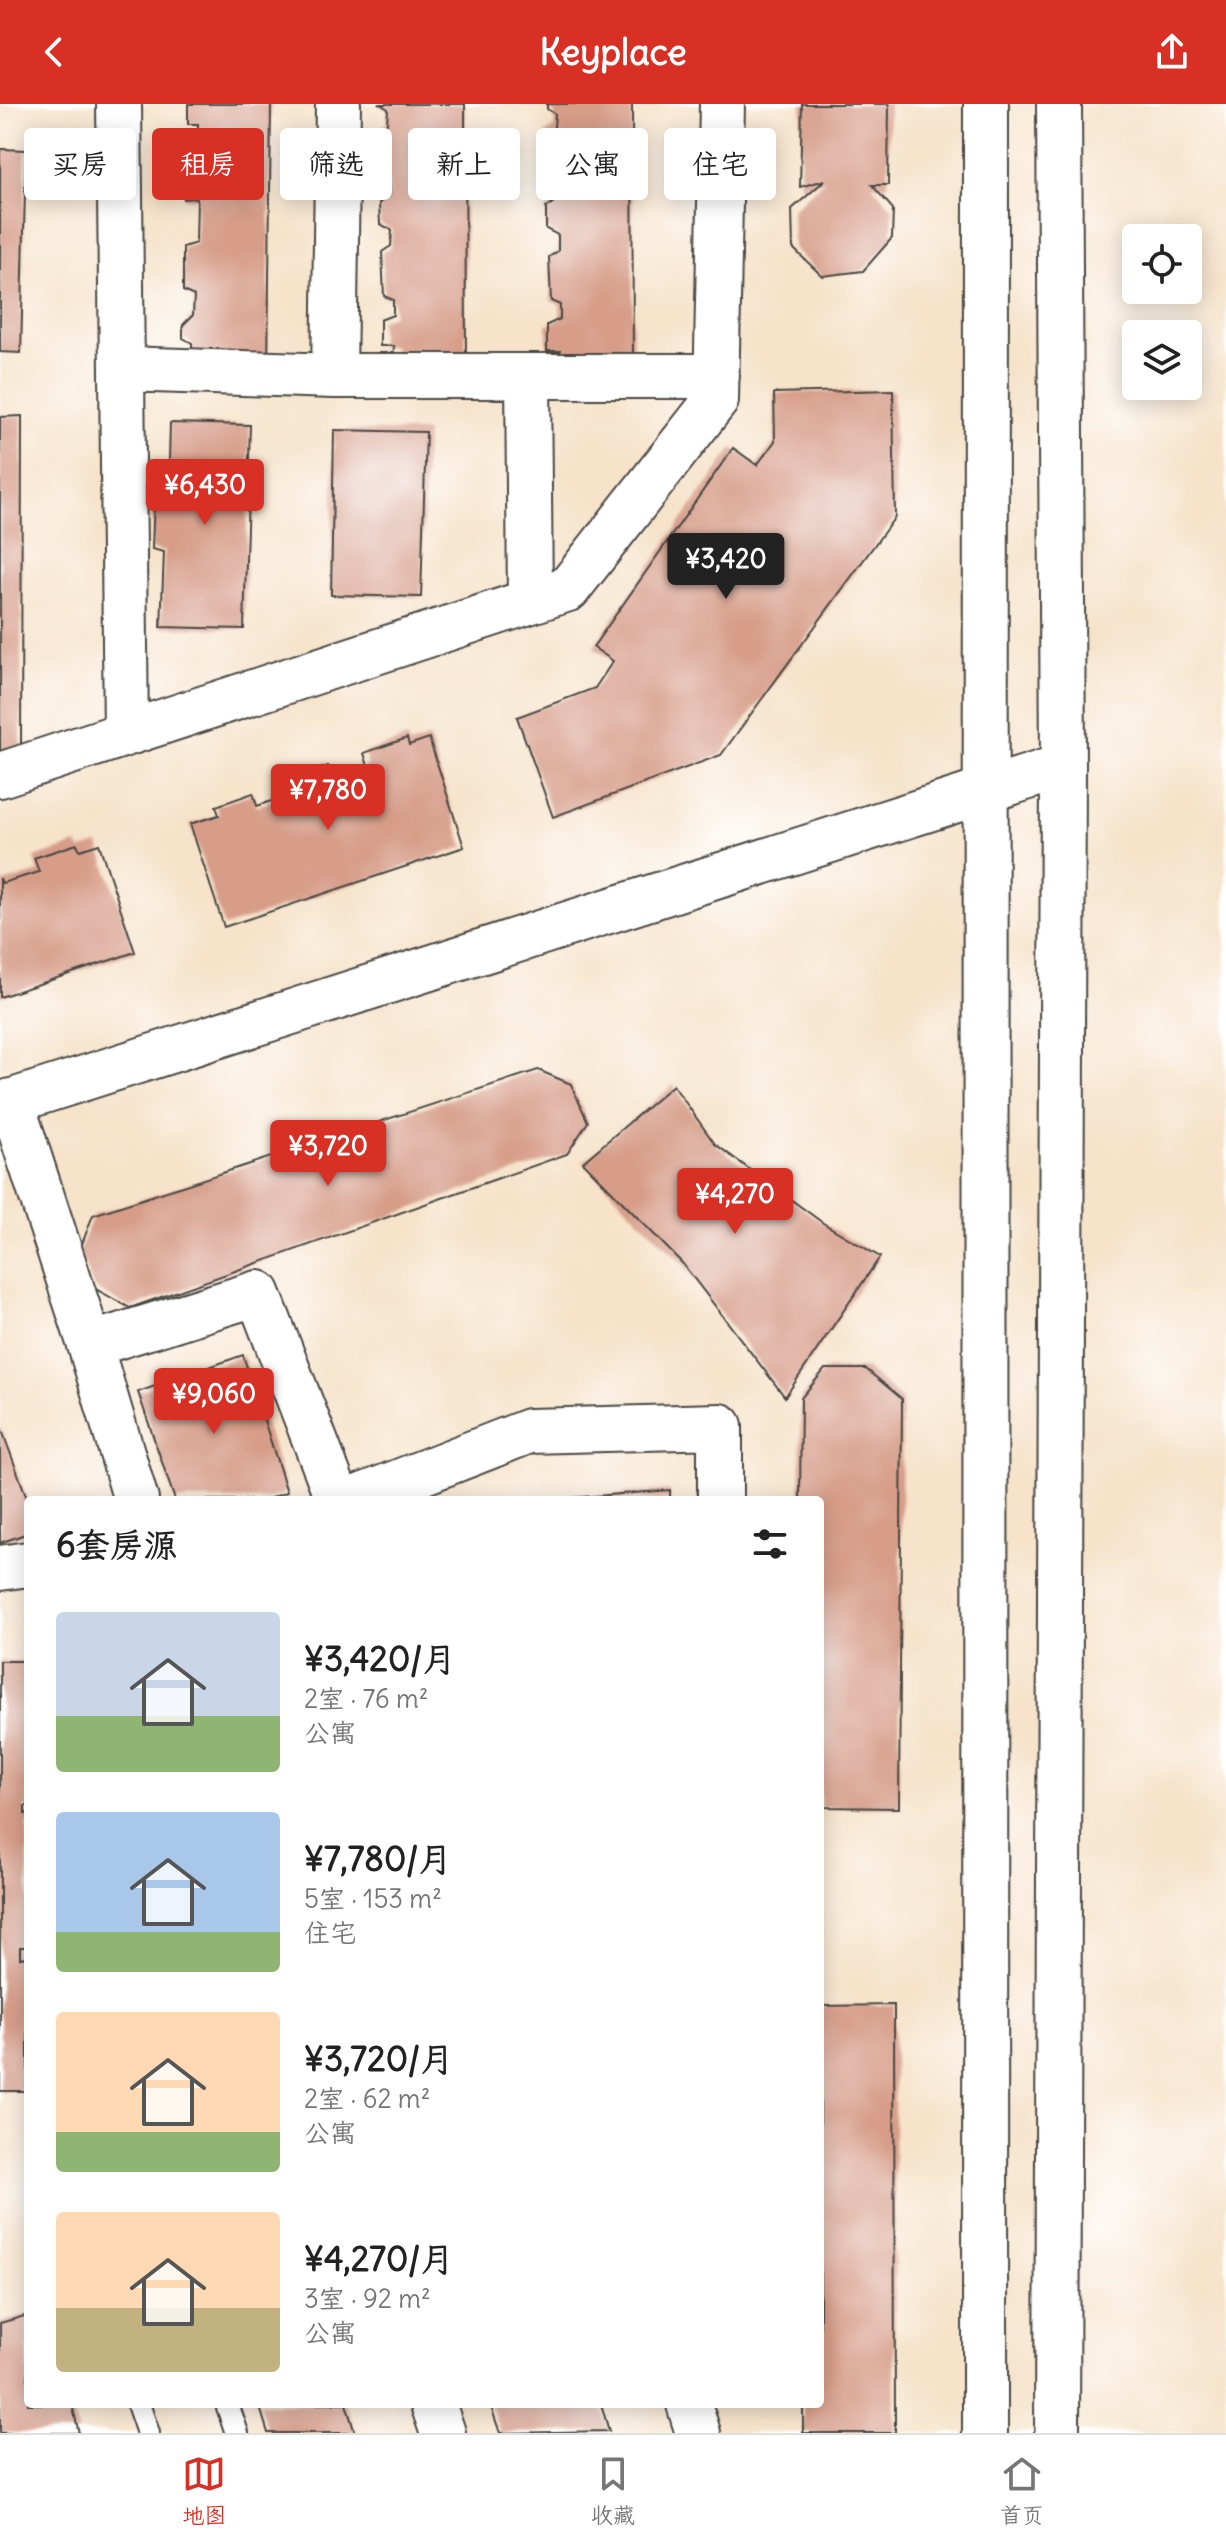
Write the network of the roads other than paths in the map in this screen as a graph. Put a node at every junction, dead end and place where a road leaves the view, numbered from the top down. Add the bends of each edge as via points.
1 (119, 104) edge
2 (338, 104) edge
3 (722, 104) edge
4 (986, 104) edge
5 (1059, 104) edge
6 (123, 369) junction
7 (334, 376) junction
8 (717, 376) junction
9 (528, 377) junction
10 (530, 601) junction
11 (126, 733) junction
12 (1063, 766) junction
13 (0, 775) edge
14 (986, 791) junction
15 (6, 1103) edge
16 (90, 1345) junction
17 (135, 1496) edge
18 (336, 1496) edge
19 (362, 1496) edge
20 (720, 1496) edge
21 (24, 1565) edge
22 (0, 1568) edge
23 (139, 2408) edge
24 (228, 2408) edge
25 (434, 2408) edge
26 (690, 2408) edge
27 (148, 2433) edge
28 (237, 2433) edge
29 (443, 2433) edge
30 (698, 2433) edge
31 (985, 2433) edge
32 (1057, 2433) edge

1 - 6 street
2 - 7 street
3 - 8 street
4 - 14 street
5 - 12 street
6 - 7 street
6 - 11 street
7 - 9 street
8 - 9 street
8 - 10 street via 716,400 568,589
9 - 10 street
10 - 11 street
11 - 13 street
12 - 14 street
12 - 32 street
14 - 15 street
14 - 31 street
15 - 16 street
16 - 17 street
16 - 18 street via 258,1293
19 - 20 street via 529,1431 720,1426
21 - 22 street
23 - 27 lane
24 - 28 lane
25 - 29 street
26 - 30 street

